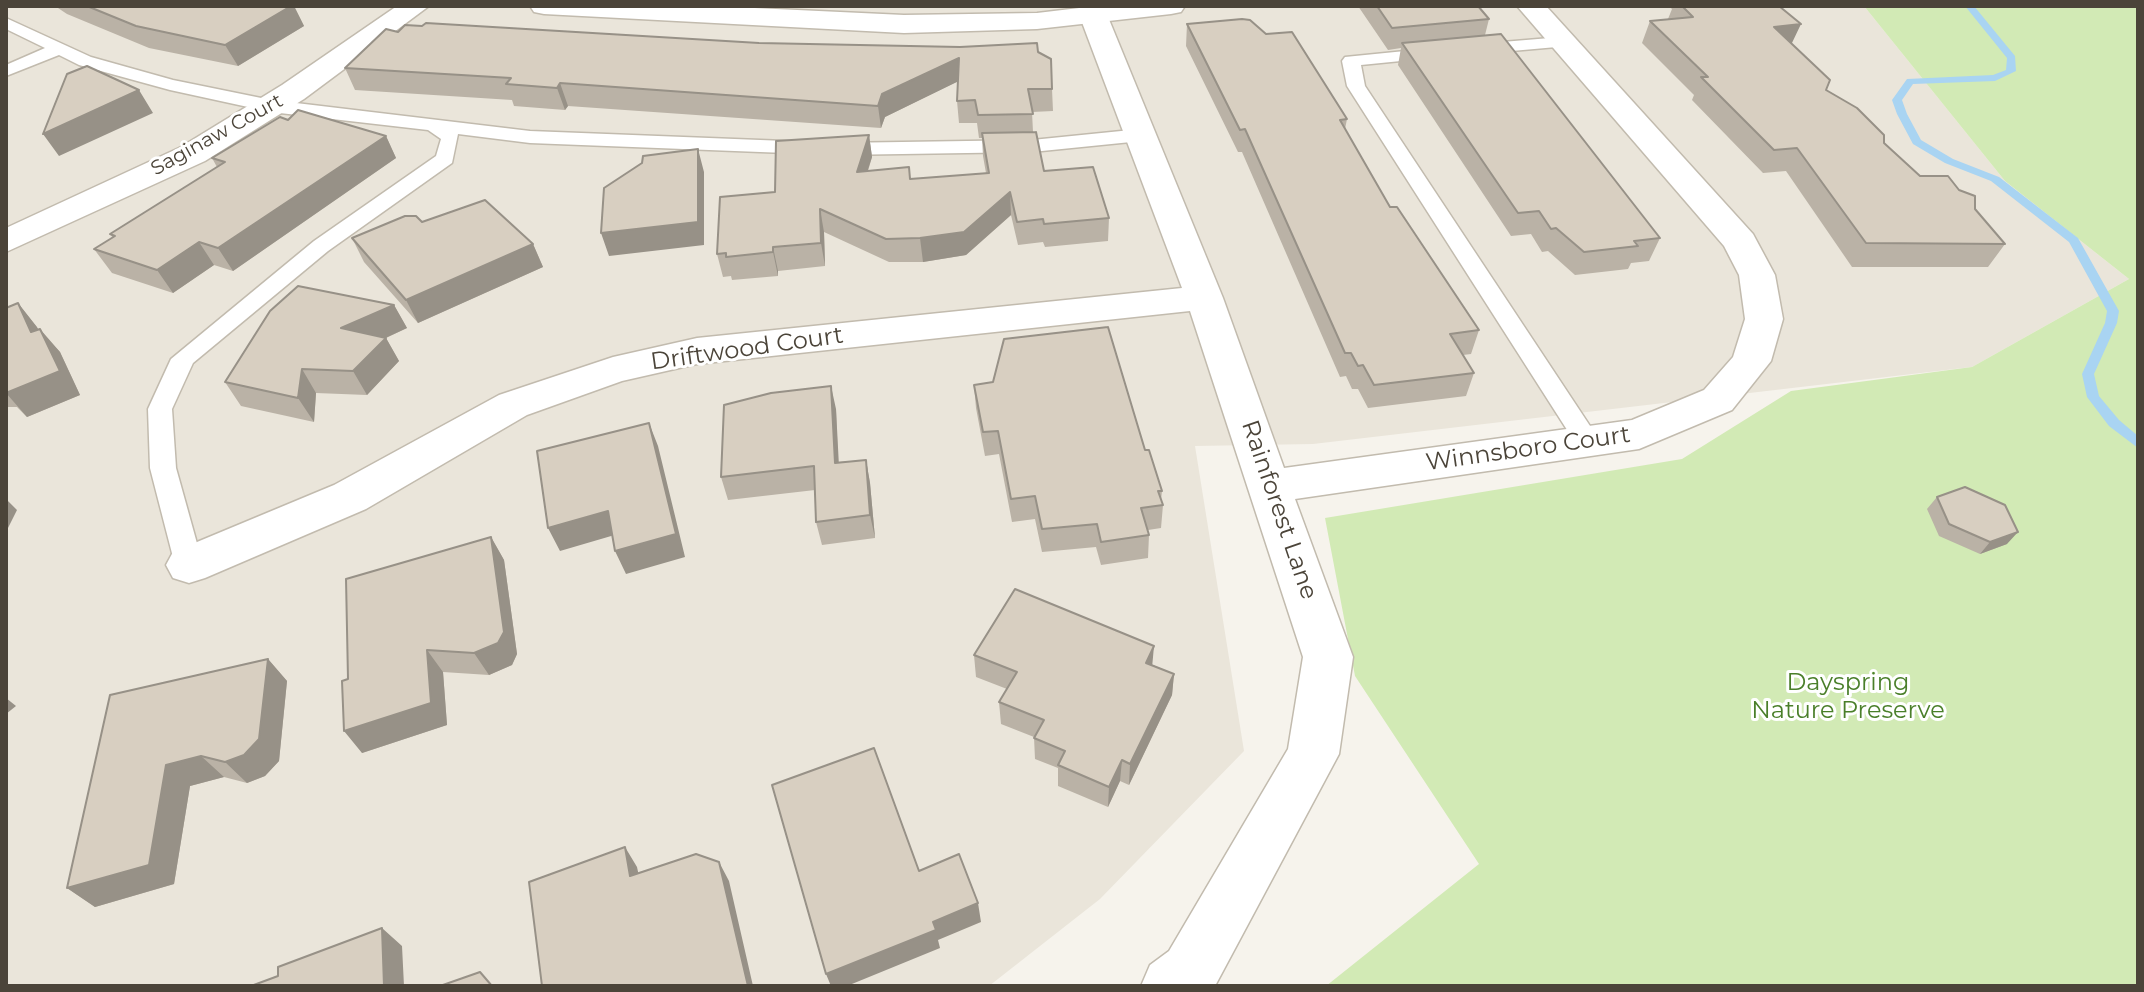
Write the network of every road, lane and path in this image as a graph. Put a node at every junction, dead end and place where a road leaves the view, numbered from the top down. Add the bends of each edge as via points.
1 (415, 6) edge
2 (544, 6) edge
3 (1171, 6) edge
4 (1531, 6) edge
5 (1094, 17) junction
6 (6, 23) edge
7 (1562, 42) junction
8 (58, 49) junction
9 (6, 71) edge
10 (271, 106) junction
11 (434, 126) junction
12 (1141, 135) junction
13 (6, 241) edge
14 (1204, 298) junction
15 (1587, 441) junction
16 (1271, 486) junction
17 (189, 565) joint
18 (1171, 986) edge

1 - 10 street, Saginaw Court
2 - 5 street via 904,24
3 - 5 street
4 - 7 street, Winnsboro Court
5 - 12 street, Rainforest Lane
6 - 8 lane
7 - 15 street, Winnsboro Court via 1740,242 1757,275 1764,319 1751,361 1718,400 1639,434
7 - 15 lane via 1351,61 1356,86
8 - 9 lane
8 - 10 lane via 170,85
10 - 11 lane
10 - 13 street, Saginaw Court via 193,154
11 - 12 lane via 530,137 837,149 1032,146
11 - 17 lane via 451,137 445,159 321,246 183,359 160,409 163,468
12 - 14 street, Rainforest Lane
14 - 16 street, Rainforest Lane
14 - 17 street, Driftwood Court via 697,351 613,370 513,405 350,497
15 - 16 street, Winnsboro Court
16 - 18 street, Rainforest Lane via 1328,657 1313,754 1190,972

